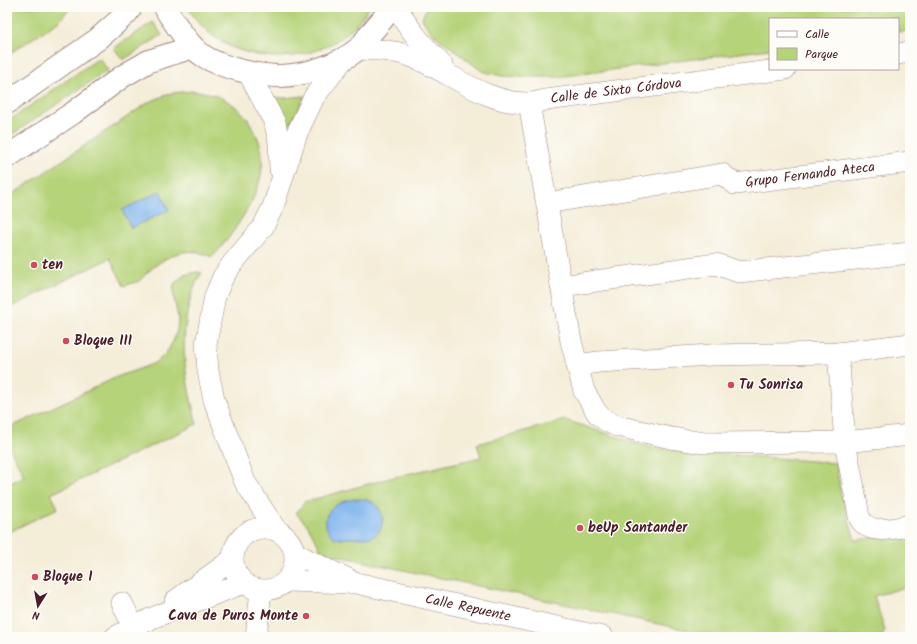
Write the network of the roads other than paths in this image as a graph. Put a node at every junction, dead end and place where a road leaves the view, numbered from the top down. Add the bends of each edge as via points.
1 (131, 7) edge
2 (164, 7) edge
3 (392, 7) edge
4 (397, 7) edge
5 (193, 47) junction
6 (910, 52) edge
7 (352, 53) junction
8 (899, 54) edge
9 (777, 70) edge
10 (248, 72) junction
11 (452, 76) junction
12 (7, 103) edge
13 (529, 104) junction
14 (7, 157) edge
15 (910, 162) edge
16 (281, 182) junction
17 (547, 204) junction
18 (910, 253) edge
19 (561, 286) junction
20 (910, 344) edge
21 (838, 353) junction
22 (577, 365) junction
23 (910, 435) edge
24 (845, 442) junction
25 (245, 482) junction
26 (910, 525) edge
27 (276, 530) junction
28 (246, 534) junction
29 (295, 553) junction
30 (233, 559) junction
31 (287, 581) junction
32 (356, 583) junction
33 (252, 587) junction
34 (122, 603) dead end
35 (143, 623) junction
36 (115, 637) edge
37 (256, 637) edge
38 (603, 637) edge

1 - 12 main road via 98,39
2 - 5 main road
3 - 7 main road
4 - 11 street, Calle de Sixto Córdova via 416,38
5 - 10 main road via 224,65
5 - 14 main road via 149,61 123,76
6 - 8 street
7 - 10 main road via 308,72 281,76
7 - 11 street, Calle de Sixto Córdova via 393,51 414,57
7 - 16 street via 314,97 297,133
9 - 13 street, Calle de Sixto Córdova
10 - 16 street via 275,123 279,142
11 - 13 street, Calle de Sixto Córdova via 473,90 511,102
13 - 17 street
15 - 17 street, Grupo Fernando Ateca via 735,184 722,174
16 - 25 street via 263,227 232,264 215,296 206,344 214,400
17 - 19 street
18 - 19 street via 739,272 716,264
19 - 22 street
20 - 21 street
21 - 22 street via 711,355
21 - 24 street
22 - 24 street via 584,391 597,413 617,426 704,443
23 - 24 street
24 - 26 street via 861,520 866,525 880,530
25 - 27 street
25 - 28 street
27 - 28 street via 259,528
27 - 29 street via 288,539
28 - 30 street via 236,545
29 - 31 street via 294,570
29 - 32 street, Calle Repuente
30 - 33 street via 236,573
30 - 35 street
31 - 32 street, Calle Repuente
31 - 33 street via 277,588
32 - 38 street, Calle Repuente
33 - 35 street
33 - 37 street
34 - 35 street
35 - 36 street

